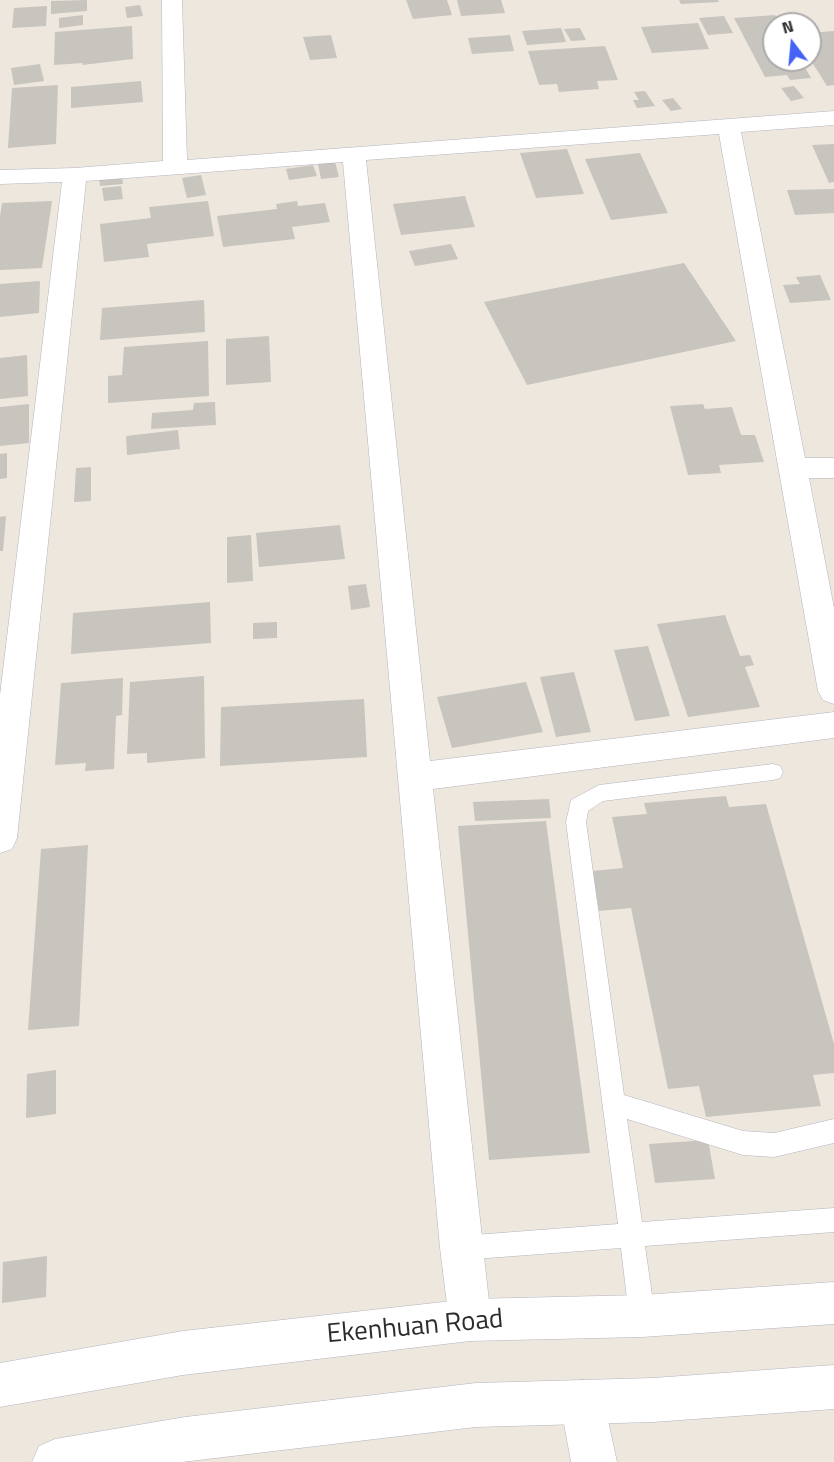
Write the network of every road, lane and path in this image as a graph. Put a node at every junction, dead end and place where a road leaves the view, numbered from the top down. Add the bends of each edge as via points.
1 (172, 0) edge
2 (834, 118) edge
3 (729, 127) junction
4 (354, 155) junction
5 (175, 168) junction
6 (75, 175) junction
7 (0, 177) edge
8 (791, 468) junction
9 (834, 468) edge
10 (834, 691) edge
11 (834, 725) edge
12 (773, 772) dead end
13 (415, 777) junction
14 (1, 827) edge
15 (613, 1102) junction
16 (834, 1131) edge
17 (834, 1220) edge
18 (630, 1235) junction
19 (461, 1248) junction
20 (834, 1303) edge
21 (642, 1316) junction
22 (470, 1320) junction
23 (0, 1385) edge
24 (834, 1387) edge
25 (582, 1402) junction
26 (55, 1462) edge
27 (594, 1462) edge

1 - 5 street
2 - 3 street
3 - 4 street
3 - 8 street
4 - 5 street
4 - 13 street
5 - 6 street
6 - 7 street
6 - 14 street
8 - 9 street
8 - 10 street
11 - 13 street
12 - 15 lane via 599,793 578,806 576,822
13 - 19 street
15 - 16 lane via 743,1143 774,1145
15 - 18 lane
17 - 18 lane
18 - 19 lane
18 - 21 lane
19 - 22 street
20 - 21 street, Ekenhuan Road
21 - 22 street, Ekenhuan Road
22 - 23 street, Ekenhuan Road via 183,1353
24 - 25 street
25 - 26 street via 465,1406 185,1438
25 - 27 street

